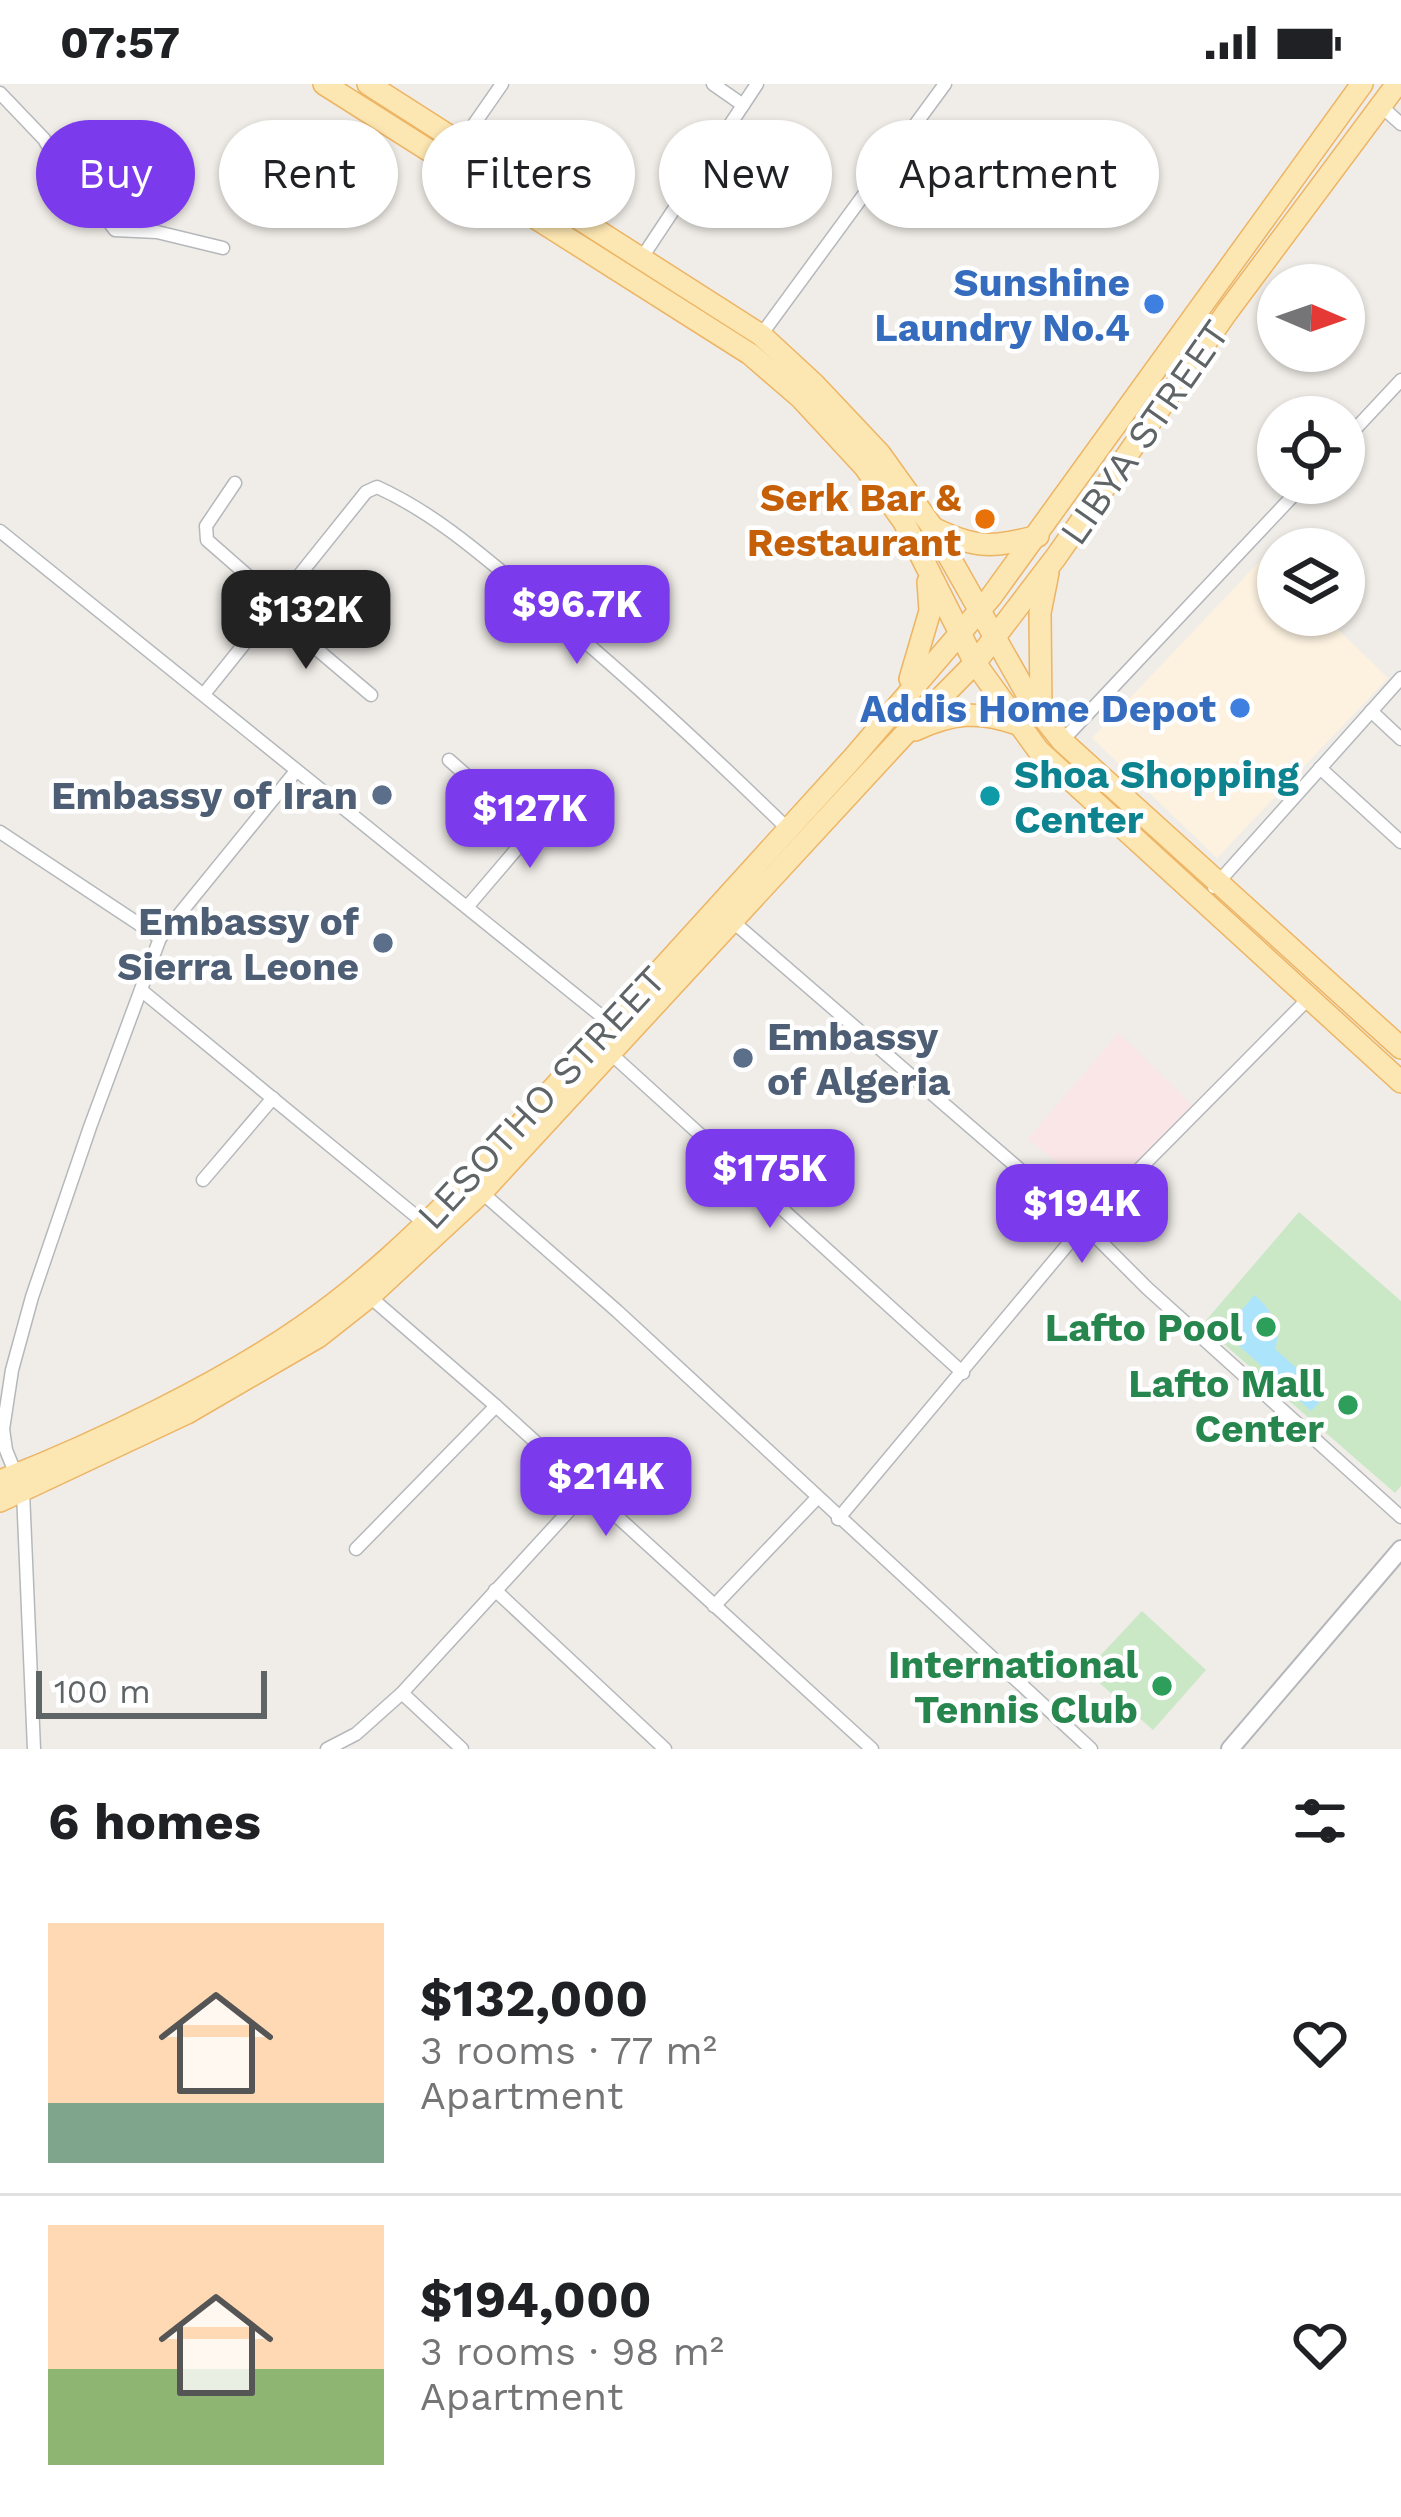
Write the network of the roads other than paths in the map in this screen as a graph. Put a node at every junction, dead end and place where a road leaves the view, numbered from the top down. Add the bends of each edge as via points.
1 (324, 84) edge
2 (368, 84) edge
3 (502, 84) edge
4 (712, 84) edge
5 (757, 84) edge
6 (945, 84) edge
7 (1362, 84) edge
8 (1397, 84) edge
9 (0, 92) edge
10 (743, 105) junction
11 (1382, 107) junction
12 (426, 120) edge
13 (477, 120) edge
14 (1401, 124) edge
15 (592, 228) edge
16 (223, 248) dead end
17 (641, 260) junction
18 (761, 335) junction
19 (1401, 380) edge
20 (1365, 419) edge
21 (235, 483) dead end
22 (1284, 504) edge
23 (934, 528) junction
24 (0, 531) edge
25 (1038, 536) junction
26 (1050, 566) junction
27 (927, 569) junction
28 (984, 604) junction
29 (276, 608) junction
30 (958, 634) junction
31 (994, 637) junction
32 (975, 663) junction
33 (1401, 678) edge
34 (204, 694) junction
35 (371, 695) dead end
36 (902, 698) junction
37 (1371, 711) junction
38 (1042, 716) junction
39 (1018, 724) junction
40 (902, 737) junction
41 (1401, 740) edge
42 (1062, 741) junction
43 (449, 760) dead end
44 (1320, 768) junction
45 (296, 771) junction
46 (555, 804) dead end
47 (788, 828) junction
48 (0, 832) edge
49 (531, 832) junction
50 (1401, 842) edge
51 (804, 845) junction
52 (1209, 892) junction
53 (468, 906) junction
54 (724, 914) junction
55 (160, 938) junction
56 (141, 990) junction
57 (1309, 998) junction
58 (610, 1038) junction
59 (1401, 1048) edge
60 (1401, 1082) edge
61 (274, 1098) junction
62 (203, 1180) dead end
63 (476, 1187) junction
64 (1084, 1225) junction
65 (432, 1230) junction
66 (363, 1289) junction
67 (964, 1373) junction
68 (496, 1406) junction
69 (13, 1482) edge
70 (588, 1490) junction
71 (817, 1499) junction
72 (0, 1501) edge
73 (1401, 1517) edge
74 (838, 1519) junction
75 (356, 1549) dead end
76 (1401, 1549) edge
77 (495, 1590) junction
78 (714, 1606) junction
79 (402, 1693) junction
80 (34, 1749) edge
81 (327, 1749) edge
82 (462, 1749) edge
83 (665, 1749) edge
84 (872, 1749) edge
85 (1091, 1749) edge
86 (1230, 1749) edge

1 - 27 main road via 750,354 864,466
2 - 12 main road
3 - 13 street
4 - 10 street
5 - 10 street
6 - 18 street
7 - 25 main road, LIBYA STREET
8 - 11 main road, LIBYA STREET
9 - 16 street via 115,230
10 - 17 street
11 - 14 street
11 - 26 main road, LIBYA STREET
15 - 17 main road
17 - 18 main road
18 - 23 main road via 880,454
19 - 20 street
21 - 29 street via 206,526 206,540
22 - 42 street
23 - 25 main road via 998,547
23 - 28 main road
24 - 34 street
25 - 28 main road, LIBYA STREET
26 - 31 main road, LIBYA STREET
26 - 38 main road via 1040,613
27 - 30 main road
27 - 36 main road via 930,611
28 - 30 main road, LESOTHO STREET
28 - 31 main road
29 - 34 street
29 - 35 street
29 - 47 street via 377,487 466,542 568,626
30 - 32 main road
30 - 36 main road, LESOTHO STREET
31 - 32 main road, LIBYA STREET
31 - 38 main road
32 - 39 main road
32 - 40 main road, LESOTHO STREET
33 - 37 street
34 - 45 street
36 - 47 main road, LESOTHO STREET
37 - 41 street
37 - 44 street
38 - 42 main road
39 - 40 main road via 970,713
39 - 52 main road via 1069,781
40 - 51 main road, LESOTHO STREET
42 - 52 main road
43 - 49 street
44 - 50 street
44 - 52 street
45 - 53 street
45 - 55 street
46 - 49 street
47 - 51 street
47 - 54 main road, LESOTHO STREET
48 - 55 street
49 - 53 street
51 - 54 main road, LESOTHO STREET
52 - 57 main road
52 - 59 main road
53 - 58 street
54 - 58 main road, LESOTHO STREET
54 - 64 street
55 - 56 street
56 - 61 street
56 - 69 street via 12,1370 3,1429
57 - 60 main road
57 - 64 street
58 - 63 main road, LESOTHO STREET
58 - 67 street
61 - 62 street
61 - 65 street
63 - 65 main road, LESOTHO STREET
63 - 71 street
64 - 67 street
64 - 73 street
65 - 66 main road, LESOTHO STREET
66 - 68 street
66 - 69 main road, LESOTHO STREET via 318,1337 187,1413
67 - 74 street
68 - 70 street
68 - 75 street
69 - 72 main road, LESOTHO STREET
69 - 80 street
70 - 77 street
70 - 78 street
71 - 74 street
71 - 78 street
74 - 85 street
76 - 86 street
77 - 79 street
77 - 83 street
78 - 84 street
79 - 81 street
79 - 82 street

